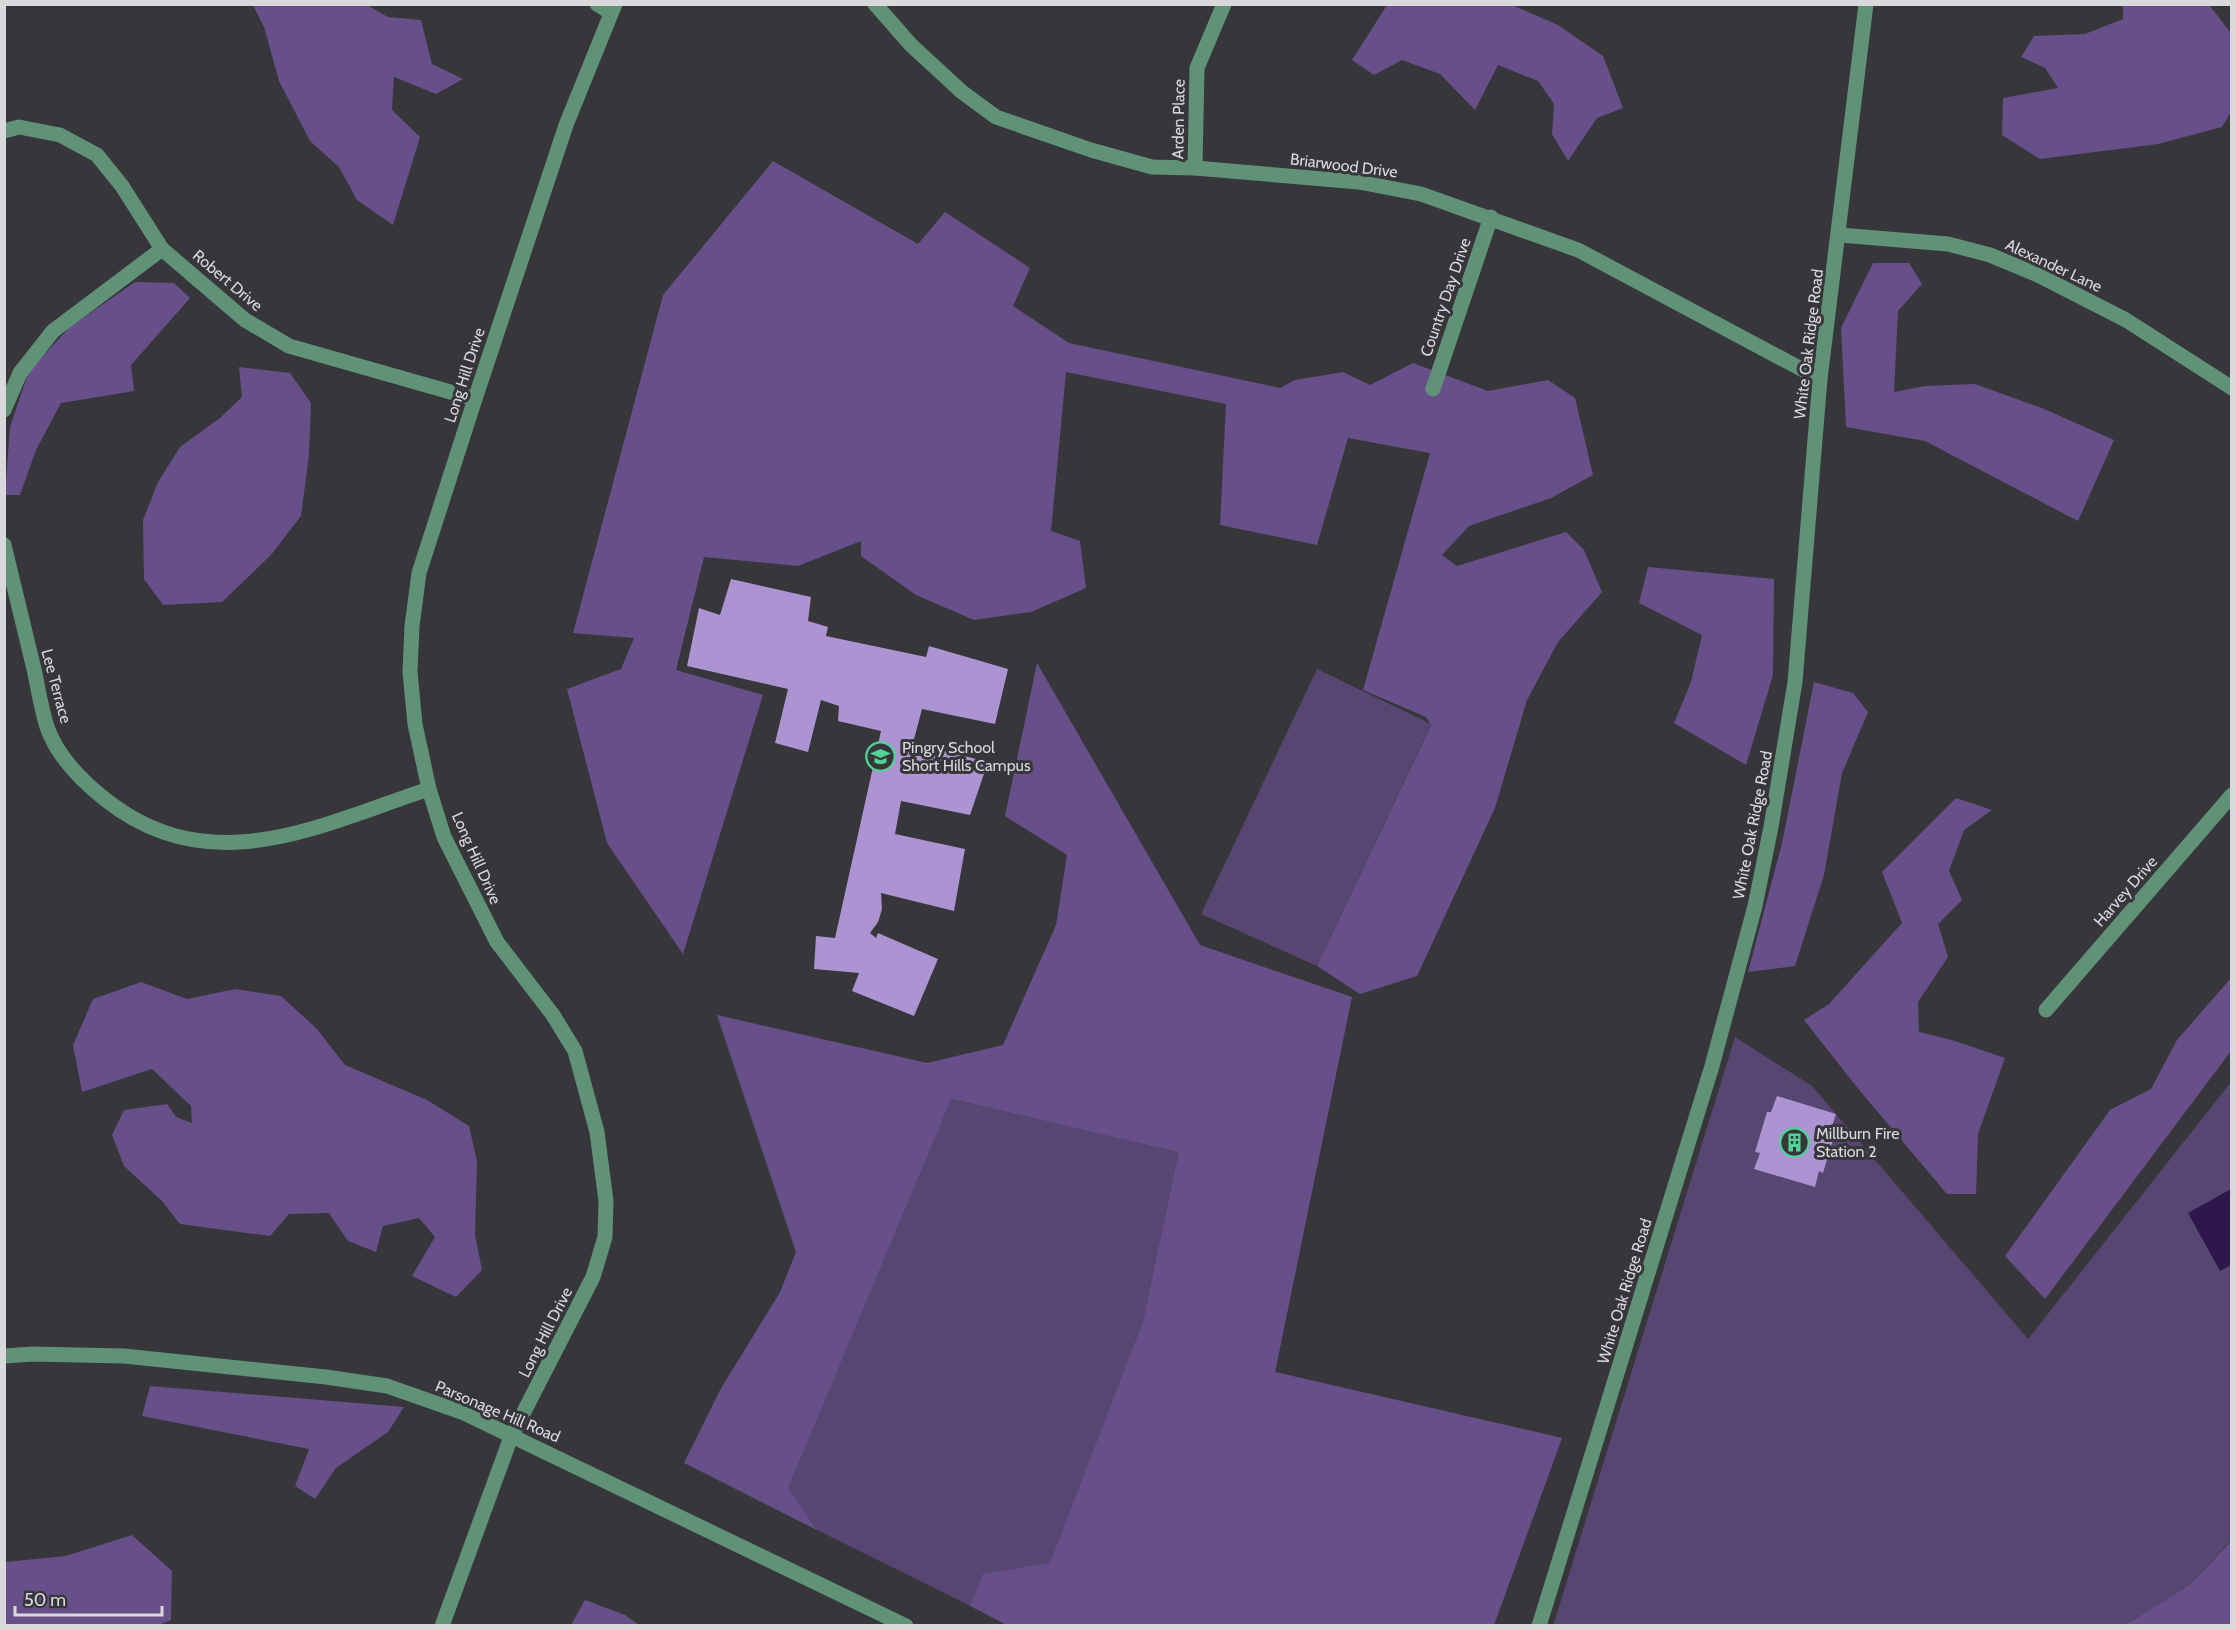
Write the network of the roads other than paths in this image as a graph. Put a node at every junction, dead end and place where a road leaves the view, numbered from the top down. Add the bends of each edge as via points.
1 (597, 4) edge
2 (875, 4) edge
3 (1224, 4) edge
4 (1866, 4) edge
5 (613, 9) edge
6 (4, 130) edge
7 (1195, 168) junction
8 (1491, 217) junction
9 (1840, 235) junction
10 (162, 249) junction
11 (1820, 379) junction
12 (2232, 388) edge
13 (1433, 389) dead end
14 (475, 399) junction
15 (4, 410) edge
16 (4, 545) edge
17 (429, 789) junction
18 (2232, 795) edge
19 (2046, 1010) dead end
20 (4, 1356) edge
21 (511, 1437) junction
22 (442, 1626) edge
23 (906, 1626) edge
24 (1539, 1626) edge

1 - 5 street
2 - 7 street, Briarwood Drive via 911,45 996,117 1152,167
3 - 7 street, Arden Place via 1197,68
4 - 9 street, White Oak Ridge Road
5 - 14 street, Long Hill Drive via 566,125
6 - 10 street, Robert Drive via 19,127 60,135 98,155
7 - 8 street, Briarwood Drive via 1359,182 1421,194
8 - 11 street, Briarwood Drive via 1578,250
8 - 13 street, Country Day Drive
9 - 11 street, White Oak Ridge Road
9 - 12 street, Alexander Lane via 1948,244 1990,255 2126,320
10 - 14 street, Robert Drive via 245,320 289,346
10 - 15 street via 53,331 20,373
11 - 24 street, White Oak Ridge Road via 1795,682 1755,906 1712,1066
14 - 17 street, Long Hill Drive via 419,573 411,626 415,724
16 - 17 street, Lee Terrace via 47,727 83,780 134,819 195,841 259,842
17 - 21 street, Long Hill Drive via 444,837 497,942 553,1015 575,1051 597,1132 606,1201 605,1237 593,1277
18 - 19 street, Harvey Drive
20 - 21 street, Parsonage Hill Road via 124,1356 377,1385 464,1413
21 - 22 street, Long Hill Drive
21 - 23 street, Parsonage Hill Road via 573,1463

